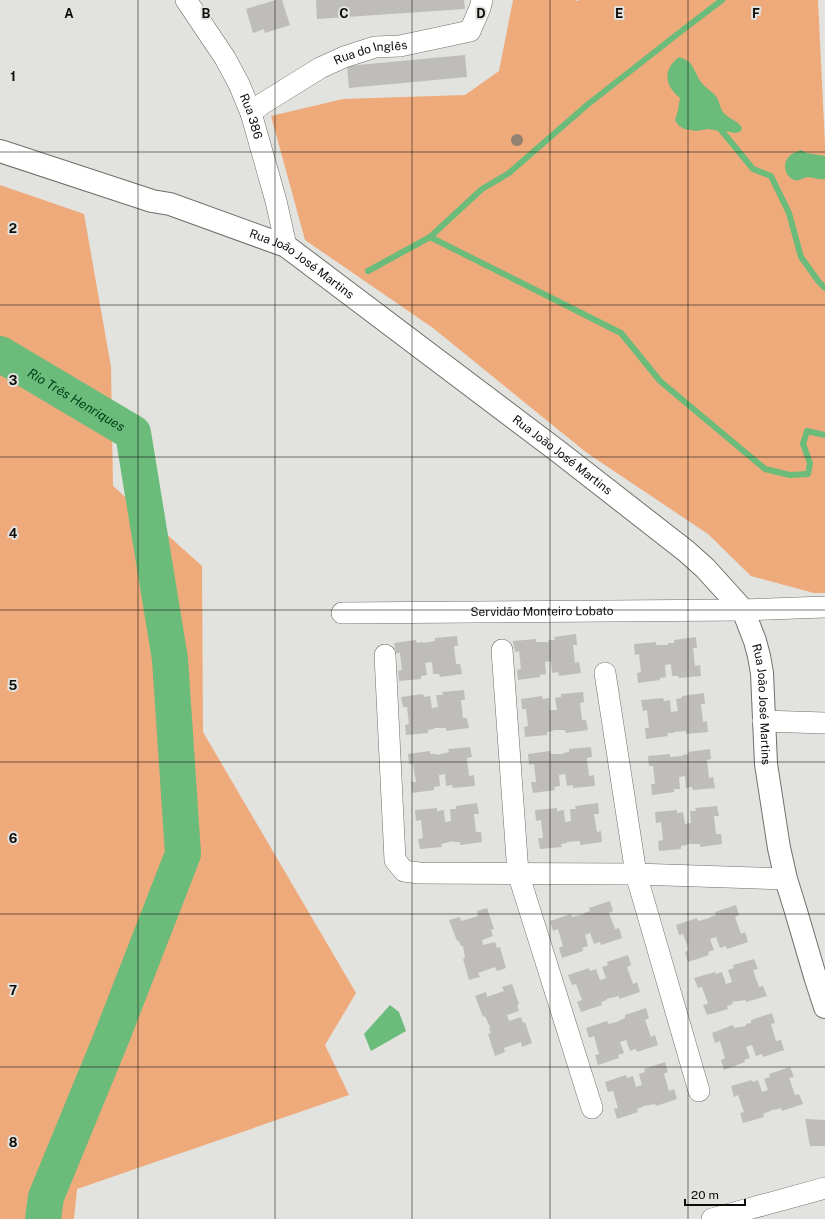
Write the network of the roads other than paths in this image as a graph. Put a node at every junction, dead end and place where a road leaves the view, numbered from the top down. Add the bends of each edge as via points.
1 (186, 0) edge
2 (482, 0) edge
3 (251, 113) junction
4 (0, 151) edge
5 (286, 246) junction
6 (825, 607) edge
7 (743, 610) junction
8 (342, 613) dead end
9 (502, 650) dead end
10 (385, 655) dead end
11 (605, 673) dead end
12 (763, 721) junction
13 (825, 723) edge
14 (518, 873) junction
15 (636, 874) junction
16 (786, 879) junction
17 (825, 1007) edge
18 (699, 1091) dead end
19 (592, 1108) dead end
20 (825, 1188) edge
21 (712, 1219) edge

1 - 3 street, Rua 386 via 225,58
2 - 3 street, Rua do Inglês via 470,31 400,46 375,47 344,57 320,68
3 - 5 street, Rua 386
4 - 5 main road, Rua João José Martins via 152,201 170,204
5 - 7 main road, Rua João José Martins via 559,452 686,552 705,568
6 - 7 street, Servidão Monteiro Lobato
7 - 8 street, Servidão Monteiro Lobato
7 - 12 main road, Rua João José Martins via 759,656
9 - 14 street
10 - 14 street via 395,860 404,871 418,873
11 - 15 street
12 - 13 street
12 - 16 main road, Rua João José Martins via 769,792
14 - 15 street
14 - 19 street
15 - 16 street
15 - 18 street
16 - 17 main road, Rua João José Martins
20 - 21 street

